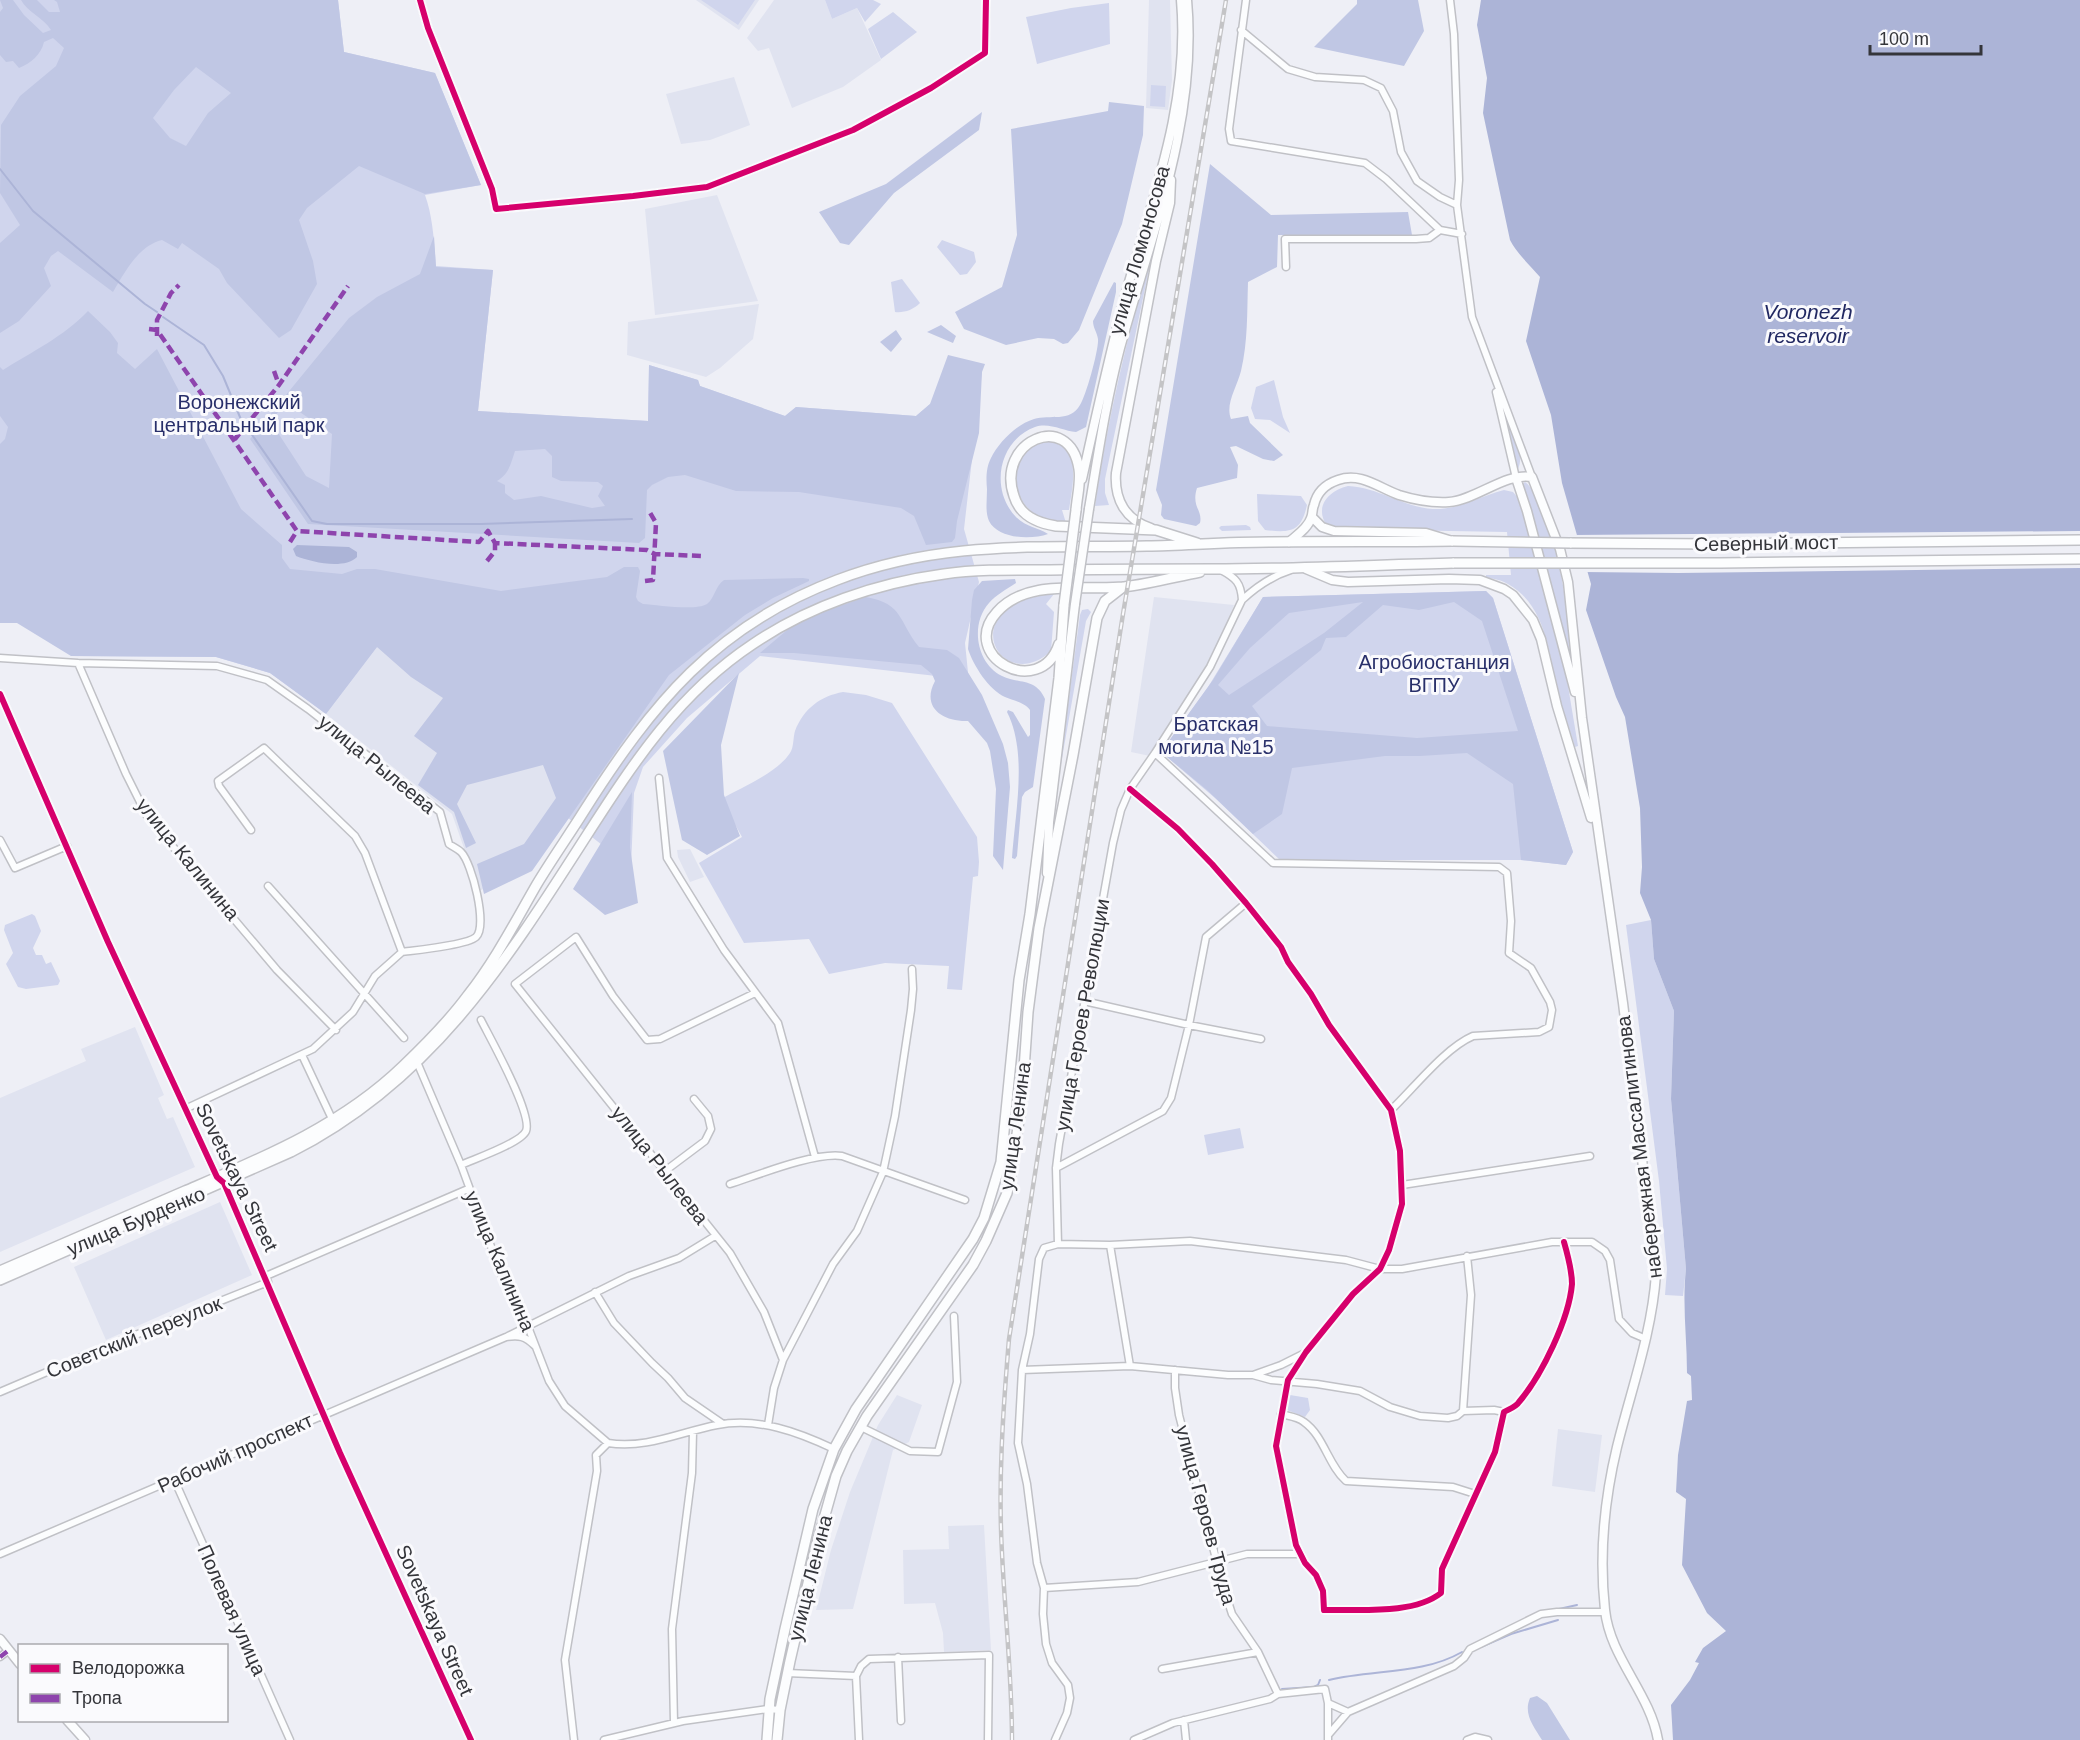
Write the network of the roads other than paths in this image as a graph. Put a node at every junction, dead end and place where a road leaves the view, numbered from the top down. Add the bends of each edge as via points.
1 (420, 0) edge
2 (986, 0) edge
3 (1181, 0) edge
4 (1187, 0) edge
5 (1246, 0) edge
6 (1450, 0) edge
7 (1241, 30) junction
8 (1173, 158) junction
9 (1457, 205) junction
10 (1440, 230) junction
11 (1462, 234) junction
12 (1286, 267) dead end
13 (1492, 374) junction
14 (1532, 477) junction
15 (1516, 478) junction
16 (1077, 498) junction
17 (1312, 517) junction
18 (1156, 530) junction
19 (2080, 540) edge
20 (1289, 542) junction
21 (1453, 542) junction
22 (1200, 544) junction
23 (1051, 545) joint
24 (2080, 559) edge
25 (1299, 567) junction
26 (1216, 569) junction
27 (1123, 587) junction
28 (1242, 600) junction
29 (1062, 636) junction
30 (0, 658) edge
31 (78, 663) junction
32 (0, 694) edge
33 (1582, 718) junction
34 (1155, 753) junction
35 (659, 778) dead end
36 (1130, 789) junction
37 (251, 830) dead end
38 (0, 840) edge
39 (67, 846) junction
40 (1599, 847) junction
41 (268, 885) dead end
42 (1046, 891) junction
43 (1246, 903) junction
44 (1028, 927) junction
45 (1039, 928) junction
46 (402, 952) junction
47 (912, 969) dead end
48 (755, 993) junction
49 (364, 994) junction
50 (1084, 1001) junction
51 (481, 1020) dead end
52 (1189, 1025) junction
53 (336, 1030) junction
54 (404, 1038) dead end
55 (1260, 1039) dead end
56 (302, 1054) junction
57 (417, 1062) junction
58 (693, 1099) dead end
59 (185, 1108) junction
60 (1391, 1110) junction
61 (333, 1121) junction
62 (1590, 1155) dead end
63 (815, 1157) junction
64 (461, 1166) junction
65 (1056, 1168) junction
66 (665, 1171) junction
67 (883, 1172) junction
68 (221, 1180) junction
69 (730, 1184) dead end
70 (1402, 1185) junction
71 (468, 1189) junction
72 (965, 1200) dead end
73 (715, 1236) junction
74 (1564, 1242) junction
75 (1058, 1244) junction
76 (1110, 1245) junction
77 (1467, 1256) junction
78 (1380, 1269) junction
79 (0, 1271) edge
80 (267, 1279) junction
81 (0, 1280) edge
82 (595, 1292) junction
83 (954, 1316) dead end
84 (528, 1324) junction
85 (506, 1337) junction
86 (1646, 1340) junction
87 (535, 1346) junction
88 (1306, 1352) junction
89 (783, 1360) junction
90 (1130, 1366) junction
91 (1022, 1370) junction
92 (1175, 1370) junction
93 (1253, 1375) junction
94 (1288, 1380) junction
95 (0, 1392) edge
96 (1463, 1411) junction
97 (1504, 1412) junction
98 (325, 1413) junction
99 (1281, 1414) junction
100 (724, 1424) junction
101 (768, 1425) junction
102 (861, 1427) junction
103 (693, 1432) junction
104 (608, 1443) junction
105 (834, 1449) junction
106 (174, 1479) junction
107 (1475, 1494) junction
108 (0, 1554) edge
109 (1301, 1554) junction
110 (1218, 1562) junction
111 (1044, 1588) junction
112 (1605, 1612) junction
113 (0, 1639) edge
114 (9, 1650) junction
115 (1258, 1652) junction
116 (0, 1657) edge
117 (898, 1657) junction
118 (18, 1661) edge
119 (1162, 1669) dead end
120 (787, 1673) junction
121 (856, 1676) junction
122 (1278, 1694) junction
123 (1328, 1703) junction
124 (768, 1709) junction
125 (780, 1710) junction
126 (1348, 1712) junction
127 (1184, 1719) junction
128 (901, 1721) dead end
129 (69, 1722) edge
130 (674, 1723) junction
131 (1329, 1737) edge
132 (85, 1740) edge
133 (290, 1740) edge
134 (471, 1740) edge
135 (574, 1740) edge
136 (604, 1740) edge
137 (768, 1740) edge
138 (777, 1740) edge
139 (859, 1740) edge
140 (988, 1740) edge
141 (1055, 1740) edge
142 (1134, 1740) edge
143 (1186, 1740) edge
144 (1467, 1740) edge
145 (1488, 1740) edge
146 (1658, 1740) edge

1 - 2 street via 492,189 496,209 707,187 853,130 931,88 985,53
3 - 16 main road, улица Ломоносова via 1182,55 1167,151 1111,350
4 - 8 main road, улица Ломоносова via 1189,54
5 - 7 street
6 - 9 street
7 - 9 street via 1288,69 1315,77 1364,80 1381,88 1393,111 1401,152 1417,180
7 - 10 street via 1229,129 1231,141 1365,163
8 - 18 main road via 1170,203 1116,473 1117,494 1126,513 1134,521
8 - 42 main road, улица Ленина, bridge via 1102,427 1050,810
9 - 11 street
10 - 11 street
10 - 12 street via 1429,238 1416,239 1285,239
11 - 13 street via 1472,317
13 - 14 street
13 - 15 street
14 - 15 main road
14 - 33 main road, набережная Массалитинова via 1560,549 1568,582
15 - 17 main road via 1468,498 1437,502 1397,494 1349,477 1330,483 1319,493
15 - 33 main road, набережная Массалитинова
16 - 18 main road, улица Ленина via 1079,466 1065,442 1044,436 1023,447 1013,464 1010,480 1015,500 1029,518 1056,526
16 - 29 main road, улица Ленина, bridge
17 - 20 main road
17 - 21 main road via 1322,527 1334,531 1426,533
18 - 22 main road, улица Ленина
19 - 21 main road, Северный мост, bridge
20 - 21 main road, Северный мост
20 - 22 main road, Северный мост
22 - 23 main road, Северный мост
23 - 61 main road, улица Бурденко via 942,552 867,569 803,594 739,630 682,679 648,718 617,760 489,966 445,1024 399,1070
24 - 25 main road, Северный мост, bridge
25 - 26 main road, Северный мост
25 - 28 street via 1254,588
25 - 40 main road via 1338,581 1480,580 1513,595 1533,620 1541,639
26 - 27 main road
26 - 28 street via 1238,581
26 - 57 main road, улица Бурденко via 988,570 946,574 873,589 811,612 750,645 703,683 661,726 523,934 484,987
27 - 29 main road via 1057,589 1025,595 1002,606 986,632 995,659 1017,671 1048,663
27 - 42 main road via 1105,601 1096,618
28 - 34 street, улица Героев Революции via 1210,667
29 - 44 main road, улица Ленина
30 - 31 street, улица Рылеева
31 - 46 street, улица Рылеева via 218,666 267,680 440,812 450,844 465,858 479,899 480,931 472,939
31 - 53 street, улица Калинина via 147,816 284,977
32 - 39 street, Sovetskaya Street
33 - 40 main road, набережная Массалитинова
34 - 36 street, улица Героев Революции
34 - 60 street via 1273,863 1499,867 1507,873 1509,952 1531,968 1550,1002 1549,1027 1539,1032 1473,1036 1464,1040
35 - 48 street via 667,858
36 - 43 street via 1178,829
36 - 50 street, улица Героев Революции via 1113,843
37 - 46 street via 218,781 264,748 355,836
38 - 39 street via 15,868
39 - 59 street, Sovetskaya Street
40 - 86 main road, набережная Массалитинова via 1654,1245 1655,1297
41 - 49 street
42 - 45 main road, улица Ленина
43 - 52 street via 1206,937
43 - 60 street via 1281,947 1329,1025
44 - 45 main road
44 - 105 main road, улица Ленина via 1001,1161 984,1218 960,1260 856,1408
45 - 102 main road, улица Ленина via 1022,1098 1007,1193 973,1265
46 - 49 street via 375,976
47 - 67 street via 911,1010
48 - 63 street via 782,1032
48 - 66 street, улица Рылеева via 660,1039 647,1040 613,996 576,937 515,984
49 - 53 street
49 - 54 street
50 - 52 street
50 - 65 street, улица Героев Революции
51 - 64 street via 519,1095 526,1131 518,1139
52 - 55 street
52 - 65 street via 1171,1098 1163,1111
53 - 56 street
56 - 59 street
56 - 61 street
57 - 64 street, улица Калинина
57 - 68 main road, улица Бурденко via 354,1116 323,1136
58 - 66 street via 708,1116 711,1129 705,1141
59 - 68 street, Sovetskaya Street
60 - 70 street
61 - 68 main road, улица Бурденко
62 - 70 street
63 - 67 street via 833,1154
63 - 69 street
64 - 71 street, улица Калинина
65 - 75 street, улица Героев Революции
66 - 73 street, улица Рылеева
67 - 72 street
67 - 89 street via 857,1231 833,1264
68 - 79 main road, улица Бурденко
68 - 80 street, Sovetskaya Street
68 - 81 main road, улица Бурденко
70 - 78 street via 1402,1204
71 - 80 street, Советский переулок
71 - 84 street, улица Калинина via 503,1279
73 - 82 street via 679,1258
73 - 89 street, улица Рылеева via 730,1253 764,1312
74 - 77 street
74 - 86 street via 1592,1242 1605,1251 1613,1273 1619,1319 1632,1333
74 - 97 street via 1572,1281 1569,1306 1538,1373 1518,1404
75 - 76 street
75 - 91 street via 1044,1248 1039,1259
76 - 78 street via 1190,1241 1346,1260
76 - 90 street
77 - 78 street via 1402,1269
77 - 96 street via 1471,1295
78 - 88 street via 1353,1294
80 - 95 street, Советский переулок
80 - 98 street, Sovetskaya Street
82 - 84 street
82 - 100 street via 614,1323 685,1398
83 - 102 street via 957,1382 938,1452 910,1451
84 - 85 street, Рабочий проспект
84 - 87 street, улица Калинина
85 - 87 street via 527,1338
85 - 98 street, Рабочий проспект
86 - 112 main road, набережная Массалитинова via 1608,1490 1603,1527
87 - 104 street, улица Калинина via 556,1393
88 - 93 street
88 - 94 street
89 - 101 street
90 - 91 street
90 - 92 street
91 - 111 street via 1018,1443
92 - 93 street
92 - 110 street, улица Героев Труда via 1179,1416
93 - 94 street
94 - 96 street via 1360,1391 1390,1407 1420,1416 1448,1418
94 - 99 street
96 - 97 street
97 - 107 street via 1495,1452
98 - 106 street, Рабочий проспект
98 - 134 street, Sovetskaya Street
99 - 107 street via 1304,1422 1346,1481 1453,1487
99 - 109 street via 1276,1446
100 - 101 street
100 - 103 street
101 - 105 street
102 - 120 main road, улица Ленина via 836,1476
103 - 104 street via 638,1444
103 - 130 street via 692,1473 672,1629
104 - 135 street via 596,1455 597,1471 566,1660
105 - 124 main road, улица Ленина via 813,1509
106 - 108 street, Рабочий проспект
106 - 133 street, Полевая улица
107 - 109 street via 1442,1569 1441,1593 1432,1600 1402,1608 1324,1610 1323,1591
109 - 110 street via 1247,1554
110 - 111 street via 1138,1582
110 - 115 street, улица Героев Труда via 1232,1614
111 - 141 street via 1046,1644 1052,1663 1068,1685 1070,1698
112 - 126 street via 1541,1614 1470,1649 1454,1665
112 - 146 main road, набережная Массалитинова via 1615,1648 1649,1711
113 - 114 main road
114 - 116 street
114 - 118 main road
115 - 119 street
115 - 122 street, улица Героев Труда
117 - 121 street via 869,1659
117 - 128 street
117 - 140 street via 989,1655
120 - 121 street
120 - 125 main road, улица Ленина
121 - 139 street
122 - 123 street via 1325,1689
122 - 127 street
123 - 126 street
123 - 131 street
124 - 125 street
124 - 130 street
124 - 137 main road, улица Ленина
125 - 138 main road, улица Ленина
126 - 131 street
127 - 142 street
127 - 143 street
129 - 132 main road
130 - 136 street
144 - 145 street

